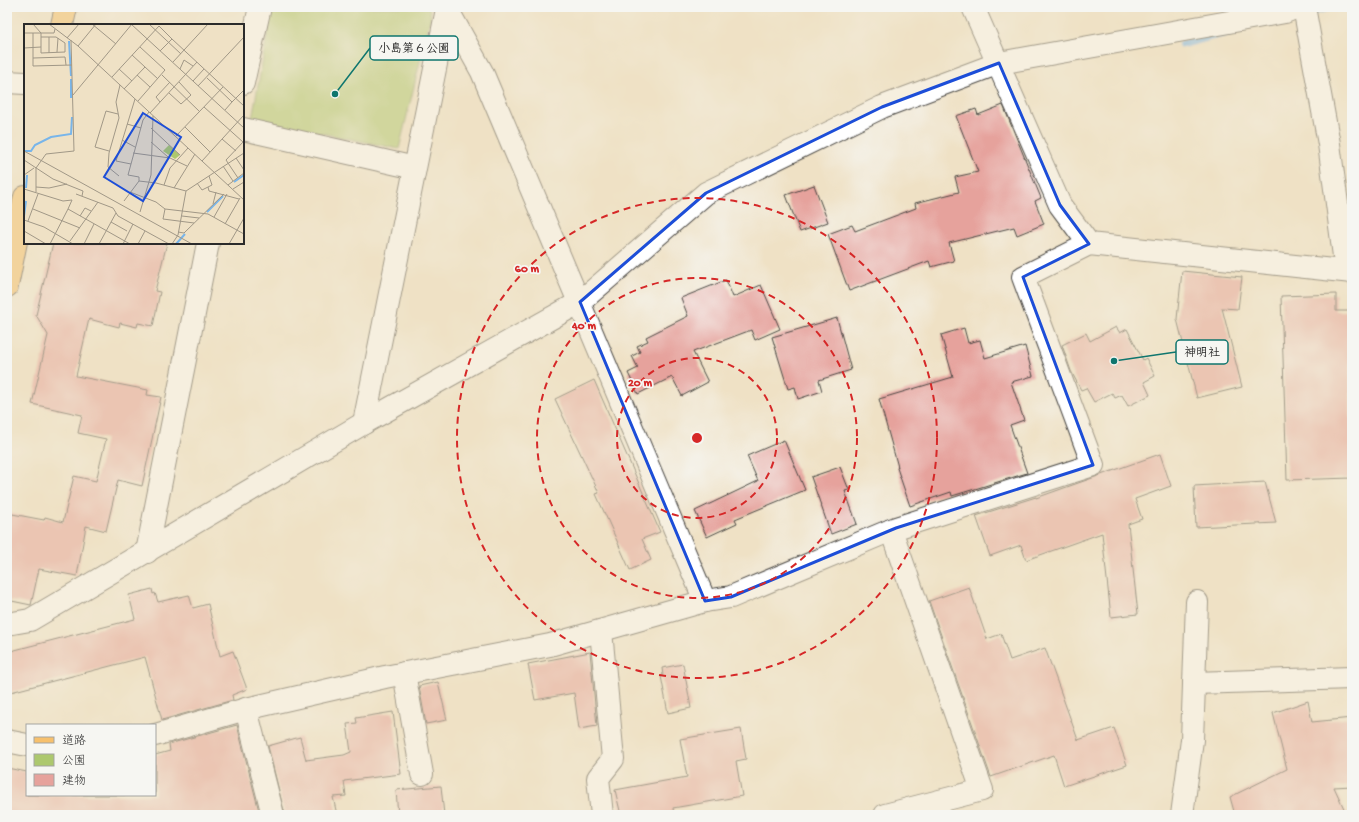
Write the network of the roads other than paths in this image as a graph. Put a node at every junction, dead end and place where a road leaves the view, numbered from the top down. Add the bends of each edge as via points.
1 (66, 7) edge
2 (260, 7) edge
3 (973, 7) edge
4 (1297, 7) edge
5 (1304, 7) edge
6 (446, 8) edge
7 (62, 24) edge
8 (999, 63) junction
9 (244, 79) edge
10 (7, 82) edge
11 (24, 83) edge
12 (244, 129) edge
13 (415, 168) junction
14 (24, 202) edge
15 (208, 244) edge
16 (1089, 244) junction
17 (1349, 271) edge
18 (7, 286) edge
19 (580, 302) junction
20 (364, 423) junction
21 (891, 530) junction
22 (147, 552) junction
23 (705, 601) junction
24 (1197, 602) dead end
25 (7, 624) edge
26 (601, 630) junction
27 (404, 673) junction
28 (1352, 678) edge
29 (1194, 683) junction
30 (246, 709) junction
31 (156, 734) edge
32 (7, 741) edge
33 (26, 745) edge
34 (422, 774) dead end
35 (273, 815) edge
36 (602, 815) edge
37 (885, 815) edge
38 (1182, 815) edge

1 - 7 main road
2 - 9 street
3 - 8 street
4 - 8 street via 1286,12
5 - 17 street
6 - 13 street
6 - 19 street via 482,72
8 - 16 street via 1060,205
8 - 19 street via 882,107 706,192
10 - 11 street
12 - 13 street
13 - 20 street
14 - 18 main road
15 - 22 street
16 - 17 street
16 - 21 street via 1023,277 1093,465
19 - 20 street
19 - 23 street
20 - 22 street
21 - 23 street via 731,597
21 - 37 street via 982,790
22 - 25 street via 30,620
23 - 26 street
24 - 29 street
26 - 27 street via 550,645
26 - 36 street via 613,759 598,778
27 - 30 street
27 - 34 street
28 - 29 street
29 - 38 street via 1192,740
30 - 31 street
30 - 35 street
32 - 33 street

